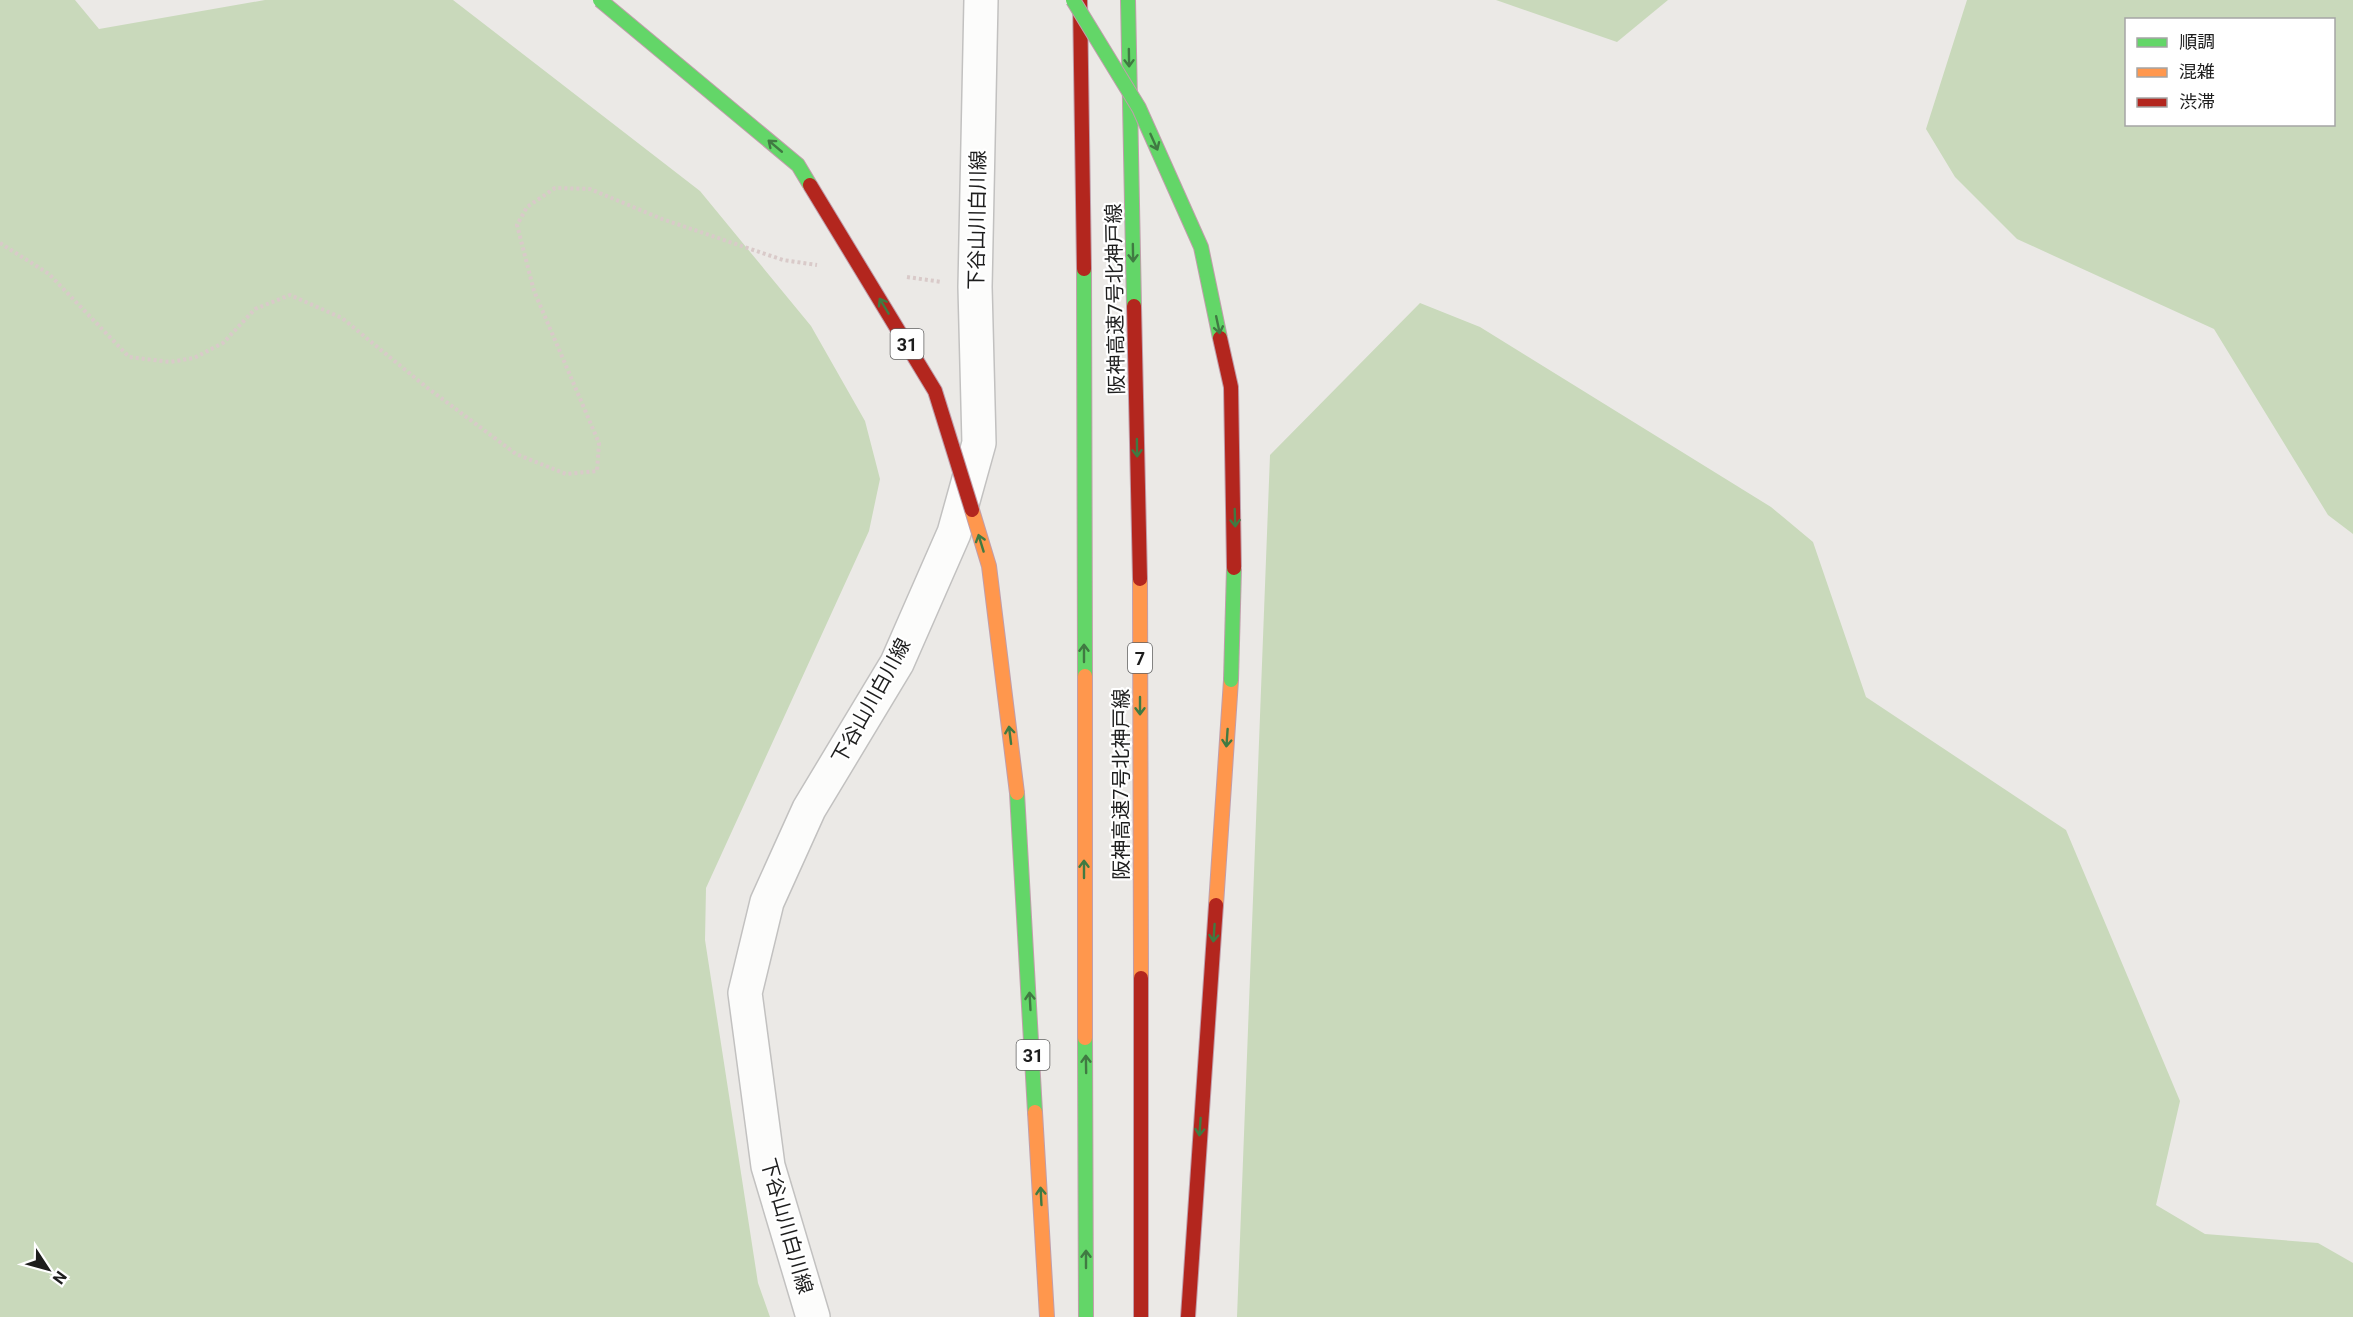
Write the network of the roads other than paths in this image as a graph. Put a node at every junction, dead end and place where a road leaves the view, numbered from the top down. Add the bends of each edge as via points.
1 (600, 0) edge
2 (981, 0) edge
3 (1073, 0) edge
4 (1080, 0) edge
5 (1128, 0) edge
6 (813, 1317) edge
7 (1047, 1317) edge
8 (1086, 1317) edge
9 (1141, 1317) edge
10 (1188, 1317) edge

7 -> 1 highway, 31, bridge via 1017,793 988,566 935,391 798,165
2 - 6 street, 下谷山川白川線 via 975,286 979,443 954,533 897,663 809,809 767,902 745,993 768,1166
3 -> 10 highway, bridge via 1139,108 1201,247 1231,387 1235,534 1231,680
8 -> 4 highway, 阪神高速7号北神戸線 via 1084,203
5 -> 9 highway, 阪神高速7号北神戸線 / 7 via 1140,567

